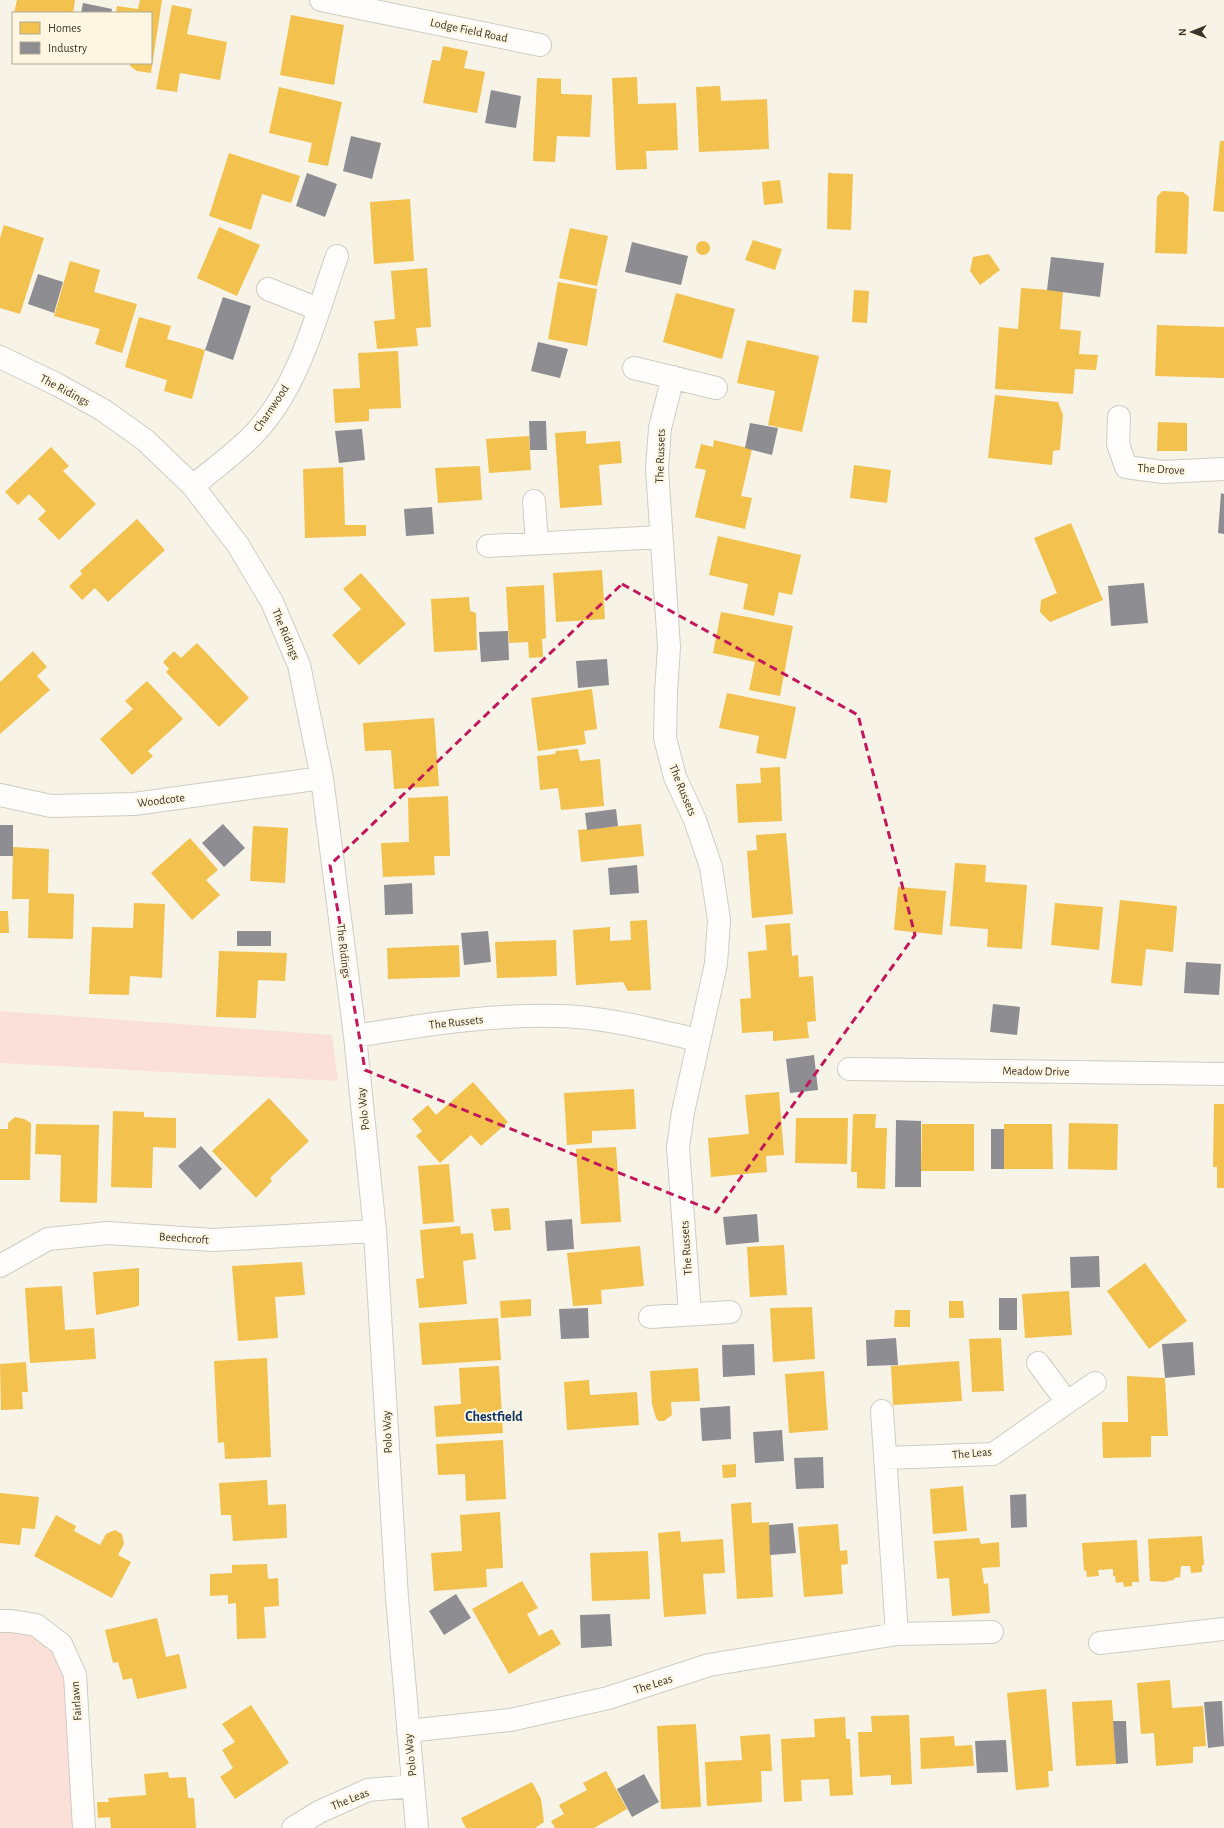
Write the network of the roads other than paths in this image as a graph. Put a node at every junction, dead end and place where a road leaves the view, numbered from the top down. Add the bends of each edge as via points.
1 (321, 0) edge
2 (400, 7) edge
3 (540, 45) dead end
4 (337, 256) dead end
5 (268, 289) dead end
6 (318, 309) junction
7 (0, 357) edge
8 (634, 368) dead end
9 (674, 377) junction
10 (716, 388) dead end
11 (1119, 417) dead end
12 (1224, 469) edge
13 (193, 486) junction
14 (534, 501) dead end
15 (661, 537) junction
16 (537, 543) junction
17 (488, 546) dead end
18 (322, 778) junction
19 (0, 795) edge
20 (355, 1036) junction
21 (699, 1040) junction
22 (849, 1069) dead end
23 (1224, 1074) edge
24 (375, 1231) junction
25 (0, 1266) edge
26 (730, 1312) dead end
27 (690, 1314) junction
28 (650, 1317) dead end
29 (1038, 1363) dead end
30 (1095, 1383) dead end
31 (1067, 1402) junction
32 (882, 1411) dead end
33 (886, 1458) junction
34 (0, 1622) edge
35 (1224, 1629) edge
36 (992, 1632) dead end
37 (897, 1634) junction
38 (1100, 1643) dead end
39 (408, 1731) junction
40 (413, 1786) junction
41 (84, 1828) edge
42 (293, 1828) edge
43 (417, 1828) edge

1 - 2 street, Lodge Field Road
2 - 3 street, Lodge Field Road
4 - 6 street, Charnwood
5 - 6 street
6 - 13 street, Charnwood via 300,362 276,404 254,434
7 - 13 street, The Ridings via 103,410 145,440
8 - 9 street
9 - 10 street
9 - 15 street, The Russets via 660,428 657,469
11 - 12 street, The Drove via 1118,444 1126,467 1163,472
13 - 18 street, The Ridings via 238,545 272,602 299,666
14 - 16 street
15 - 16 street
15 - 21 street, The Russets via 669,647 665,738 676,777 695,820 711,867 719,920 716,964
16 - 17 street
18 - 19 street, Woodcote via 134,804 50,806
18 - 20 street, The Ridings
20 - 21 street, The Russets via 446,1021 559,1016 606,1020
20 - 24 street, Polo Way
21 - 27 street, The Russets via 678,1147
22 - 23 street, Meadow Drive
24 - 25 street, Beechcroft via 213,1240 108,1233 48,1239
24 - 39 street, Polo Way via 397,1598
26 - 27 street
27 - 28 street
29 - 31 street
30 - 31 street, The Leas
31 - 33 street, The Leas via 993,1454
32 - 33 street
33 - 37 street
34 - 41 street, Fairlawn via 36,1625 61,1644 75,1675
35 - 38 street
36 - 37 street, The Leas
37 - 39 street, The Leas via 709,1665 608,1698 510,1720
39 - 40 street, Polo Way
40 - 42 street, The Leas via 368,1790 319,1812
40 - 43 street, Polo Way

